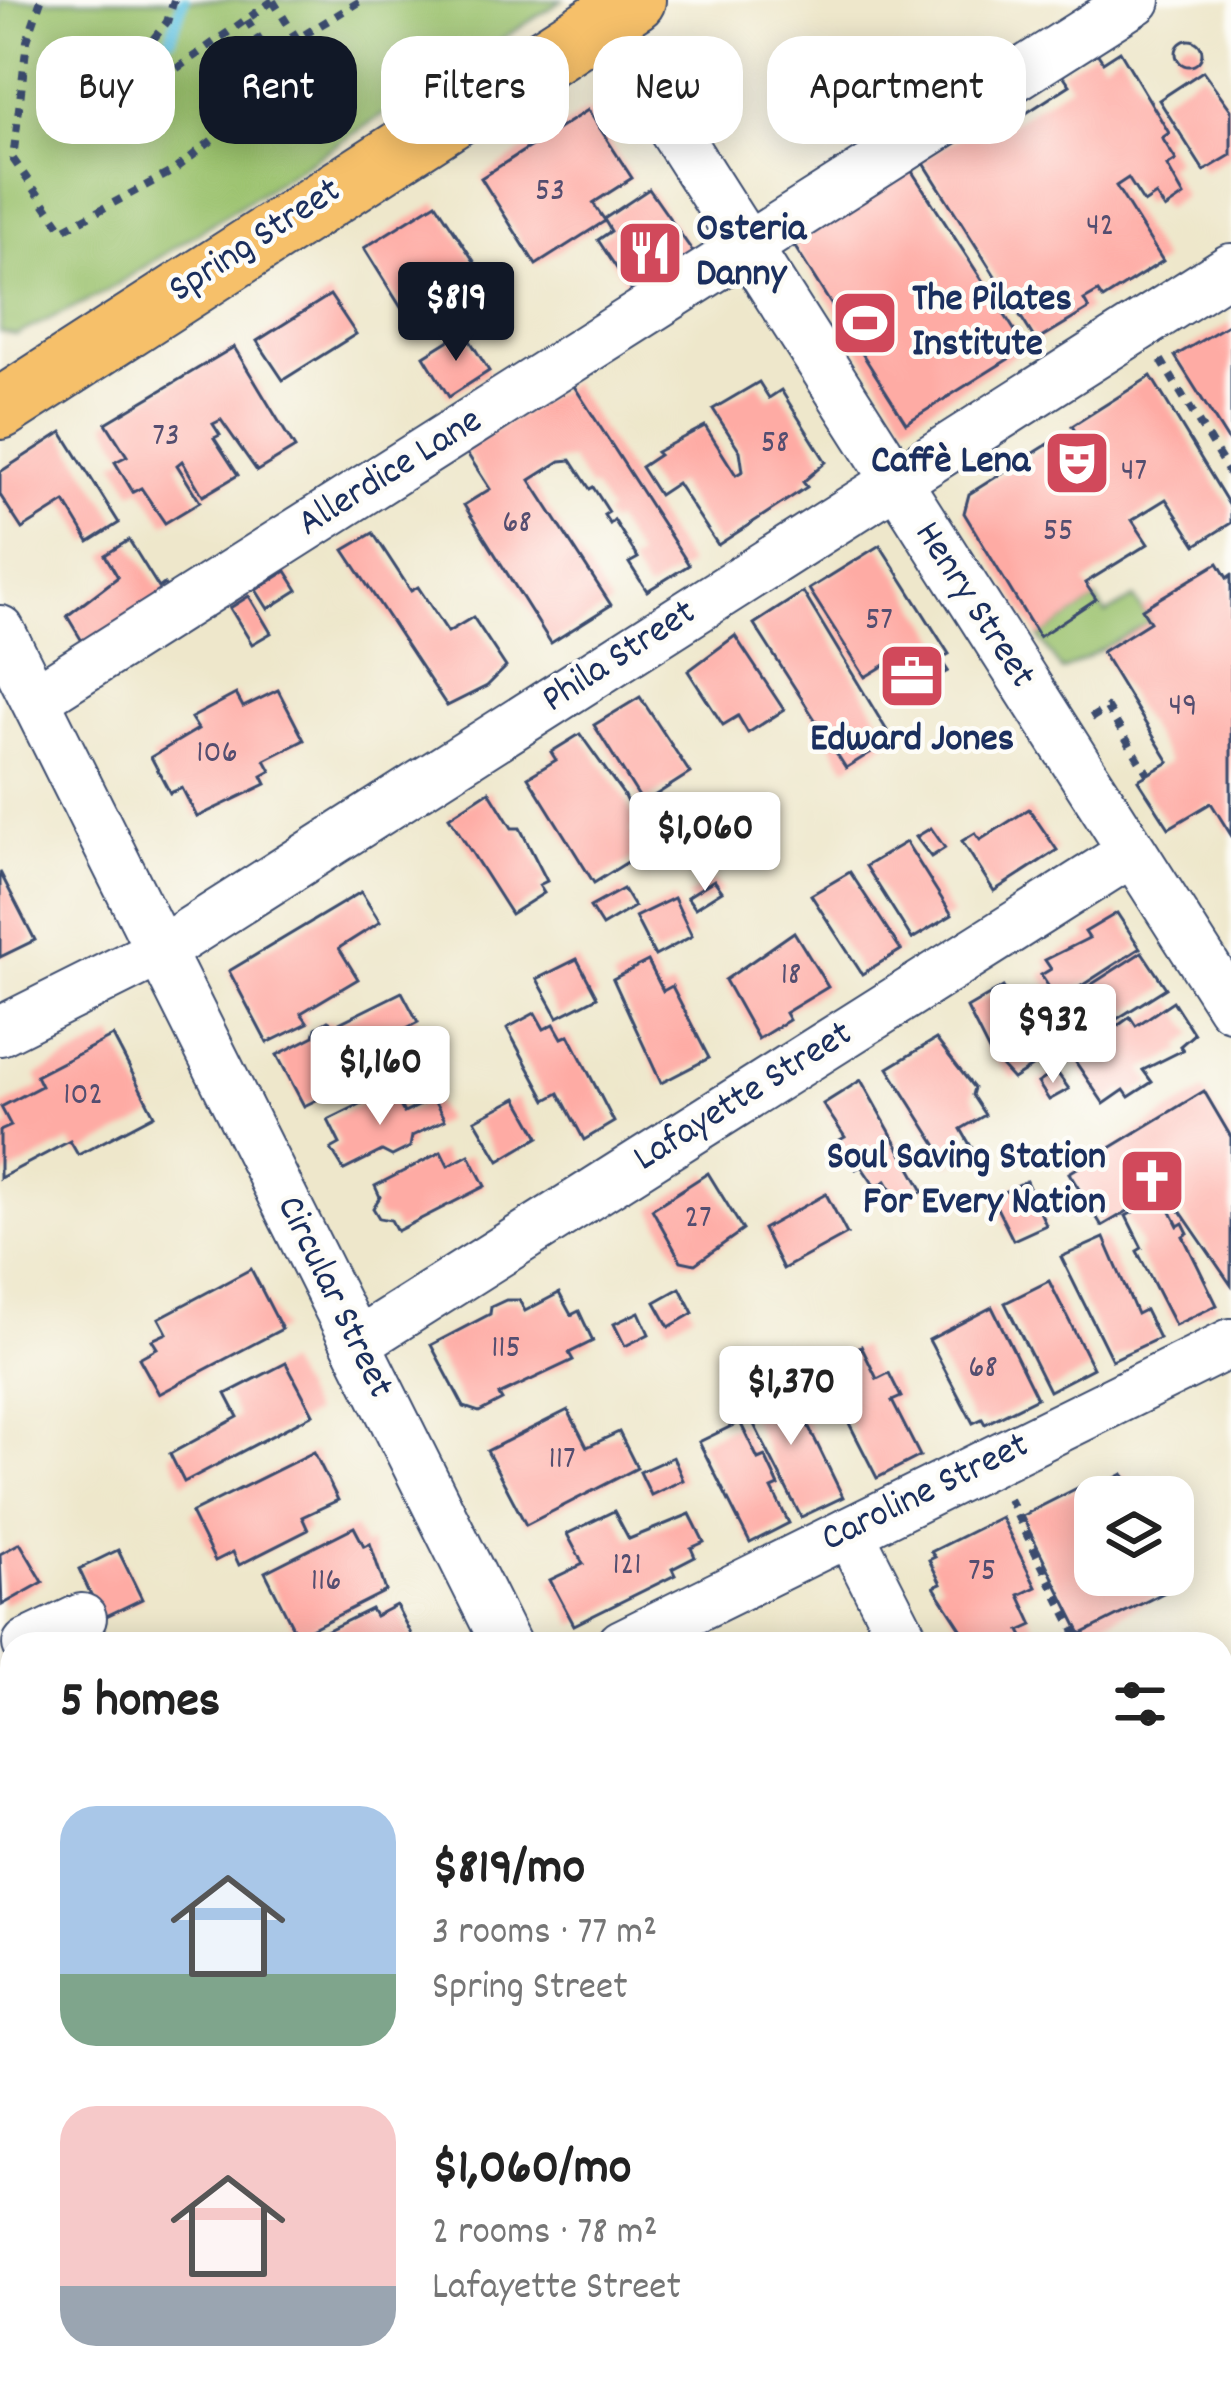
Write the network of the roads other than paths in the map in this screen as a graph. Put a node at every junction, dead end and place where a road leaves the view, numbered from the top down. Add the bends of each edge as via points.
1 (1136, 0) edge
2 (619, 10) edge
3 (747, 250) junction
4 (1231, 268) edge
5 (110, 339) junction
6 (0, 361) edge
7 (0, 409) edge
8 (894, 483) junction
9 (0, 630) edge
10 (34, 699) junction
11 (1132, 852) junction
12 (160, 951) junction
13 (1231, 1006) edge
14 (0, 1031) edge
15 (356, 1343) junction
16 (1231, 1343) edge
17 (849, 1532) junction
18 (82, 1618) dead end
19 (52, 1632) edge
20 (500, 1632) edge
21 (646, 1632) edge
22 (900, 1632) edge

1 - 3 street, Allerdice Lane
2 - 3 street, Henry Street
2 - 5 main road, Spring Street
3 - 8 street, Henry Street
3 - 10 street, Allerdice Lane
4 - 8 street, Phila Street
5 - 6 main road
5 - 7 main road, Spring Street
8 - 11 street, Henry Street
8 - 12 street, Phila Street
9 - 10 street, Circular Street
10 - 12 street, Circular Street
11 - 13 street, Henry Street
11 - 15 street, Lafayette Street
12 - 14 street, Phila Street
12 - 15 street, Circular Street
15 - 20 street, Circular Street
16 - 17 street, Caroline Street
17 - 21 street, Caroline Street
17 - 22 street
18 - 19 street

